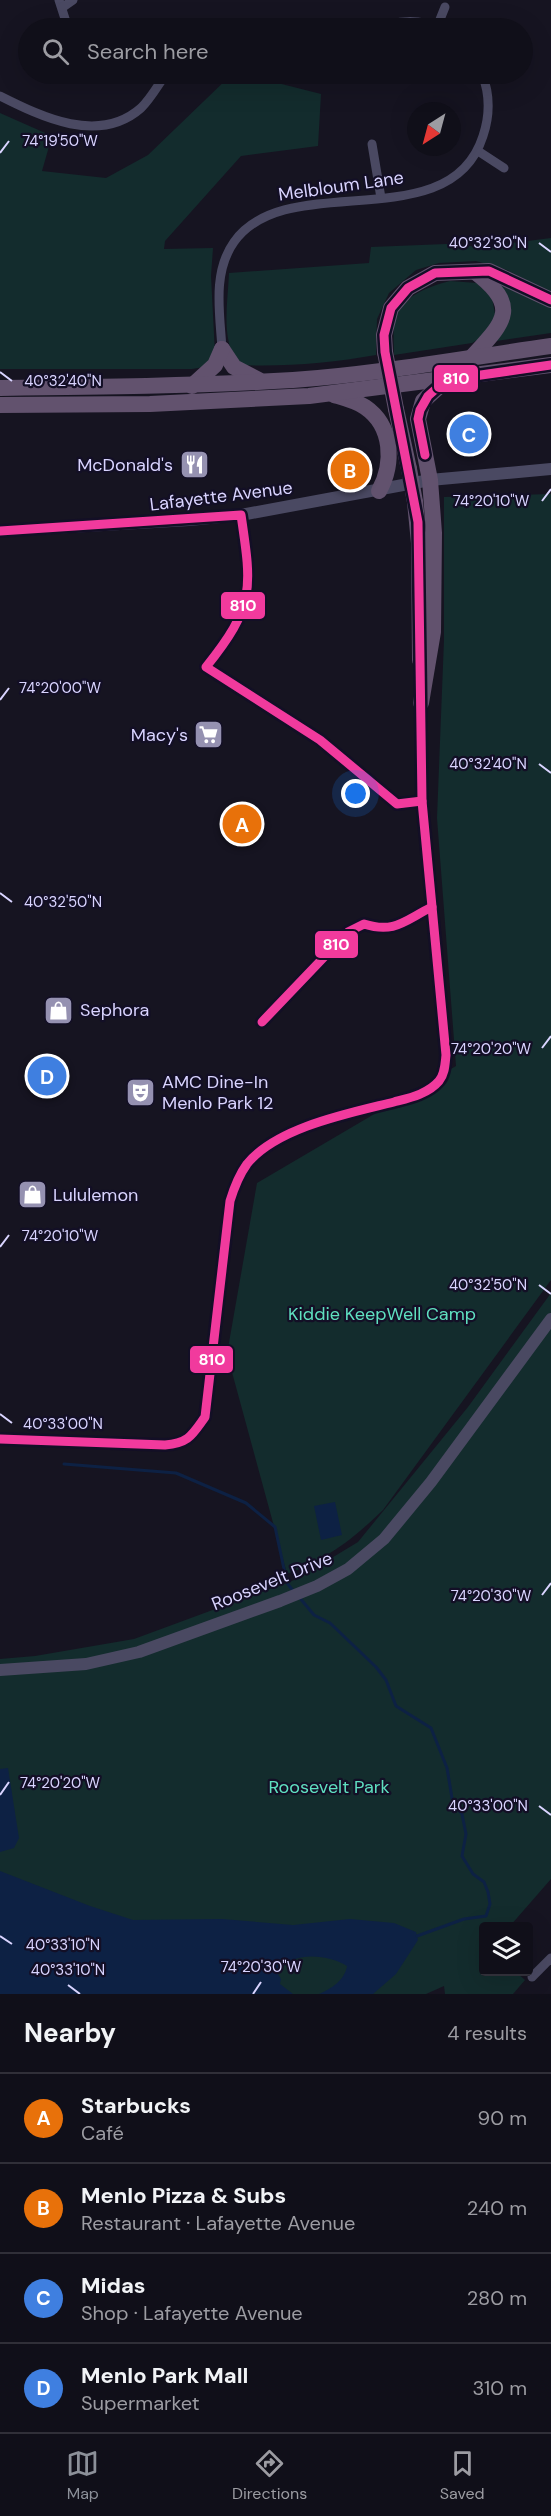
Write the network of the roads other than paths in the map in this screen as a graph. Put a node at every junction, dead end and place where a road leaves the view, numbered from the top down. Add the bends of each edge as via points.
1 (73, 0) edge
2 (61, 4) edge
3 (445, 7) dead end
4 (442, 18) edge
5 (160, 84) edge
6 (485, 84) edge
7 (0, 96) edge
8 (372, 144) dead end
9 (478, 152) junction
10 (504, 168) dead end
11 (381, 198) junction
12 (475, 272) junction
13 (551, 300) edge
14 (551, 346) edge
15 (222, 349) junction
16 (472, 357) junction
17 (551, 366) edge
18 (446, 380) junction
19 (263, 381) junction
20 (192, 386) junction
21 (0, 388) edge
22 (331, 393) junction
23 (0, 405) edge
24 (551, 470) edge
25 (430, 480) junction
26 (379, 491) junction
27 (0, 531) edge
28 (551, 1319) edge
29 (0, 1670) edge
30 (551, 1958) edge
31 (532, 1977) dead end

1 - 2 street
3 - 4 street
5 - 7 street via 140,108 122,120 102,125 61,122
6 - 9 street, Melbloum Lane via 488,119
8 - 11 street
9 - 10 street
9 - 11 street, Melbloum Lane via 456,177 444,184
11 - 15 street, Melbloum Lane via 280,210 249,225 231,248 221,273
12 - 13 highway via 498,273
12 - 16 highway via 501,297 503,308 497,330
12 - 25 highway, bridge via 435,273 408,288 391,308 387,320 385,352 415,502 419,543 421,703 433,632
14 - 16 highway
15 - 19 highway via 234,367
15 - 20 highway via 215,365
16 - 19 highway
17 - 18 highway
18 - 22 highway
18 - 25 highway via 428,396 418,418
19 - 20 highway
20 - 21 highway
22 - 23 highway via 150,404
22 - 26 highway via 367,409 383,430 390,462
24 - 25 street, Lafayette Avenue
25 - 26 street, Lafayette Avenue
26 - 27 street, Lafayette Avenue via 212,518
28 - 29 street, Roosevelt Drive via 384,1539 348,1569 303,1592 139,1652 69,1666
30 - 31 street

